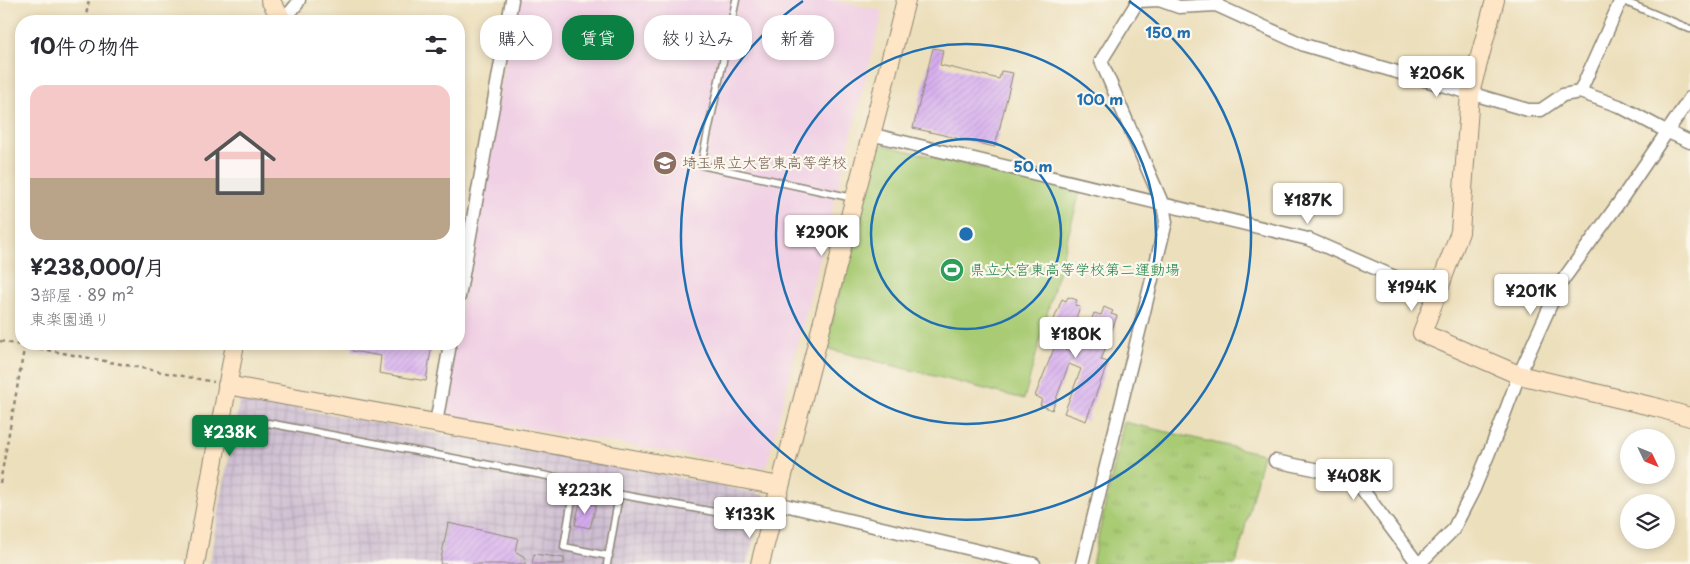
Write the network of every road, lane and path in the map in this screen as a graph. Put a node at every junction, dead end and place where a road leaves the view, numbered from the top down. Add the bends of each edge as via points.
1 (88, 0) edge
2 (270, 0) edge
3 (299, 0) edge
4 (512, 0) edge
5 (736, 0) edge
6 (906, 0) edge
7 (1159, 0) edge
8 (1495, 0) edge
9 (1621, 0) edge
10 (1217, 2) edge
11 (86, 15) edge
12 (279, 15) edge
13 (288, 15) edge
14 (1690, 29) edge
15 (1580, 92) junction
16 (1470, 93) junction
17 (1690, 98) edge
18 (1668, 132) junction
19 (870, 134) junction
20 (1690, 142) edge
21 (854, 198) junction
22 (1163, 205) junction
23 (465, 263) edge
24 (1436, 295) junction
25 (0, 341) edge
26 (15, 343) edge
27 (24, 350) edge
28 (50, 350) edge
29 (233, 350) edge
30 (449, 350) edge
31 (1519, 375) junction
32 (226, 385) junction
33 (1690, 417) edge
34 (220, 422) junction
35 (436, 423) junction
36 (1275, 461) dead end
37 (575, 482) junction
38 (0, 483) edge
39 (780, 486) junction
40 (620, 495) junction
41 (776, 503) junction
42 (771, 523) junction
43 (608, 556) junction
44 (195, 564) edge
45 (607, 564) edge
46 (760, 564) edge
47 (1034, 564) edge
48 (1082, 564) edge
49 (1419, 564) edge

1 - 11 path
2 - 12 street
3 - 13 street
4 - 23 street
5 - 21 lane via 701,165
6 - 19 street
7 - 10 street via 1179,7
7 - 22 street via 1138,1 1101,61
8 - 16 street
9 - 14 lane
9 - 15 street
10 - 16 street via 1304,46
15 - 16 street via 1563,95 1541,110 1528,110
15 - 18 street via 1619,106
16 - 24 street via 1460,232
17 - 18 street
18 - 20 street
18 - 31 street via 1560,284
19 - 21 street
19 - 22 street
21 - 39 street
22 - 24 street via 1308,239
22 - 48 street via 1166,222
24 - 31 street via 1422,333
25 - 26 path
27 - 38 path
28 - 32 path
29 - 32 street
30 - 35 street
31 - 33 street
31 - 49 street via 1474,489 1453,530
32 - 34 street
32 - 35 street
34 - 37 lane via 257,429 268,423
34 - 44 street
35 - 39 street
36 - 49 street via 1354,477
37 - 40 lane via 611,488
37 - 43 lane via 564,547
39 - 41 street
40 - 42 lane
40 - 43 lane
41 - 42 street
41 - 47 street
42 - 46 street
43 - 45 lane

